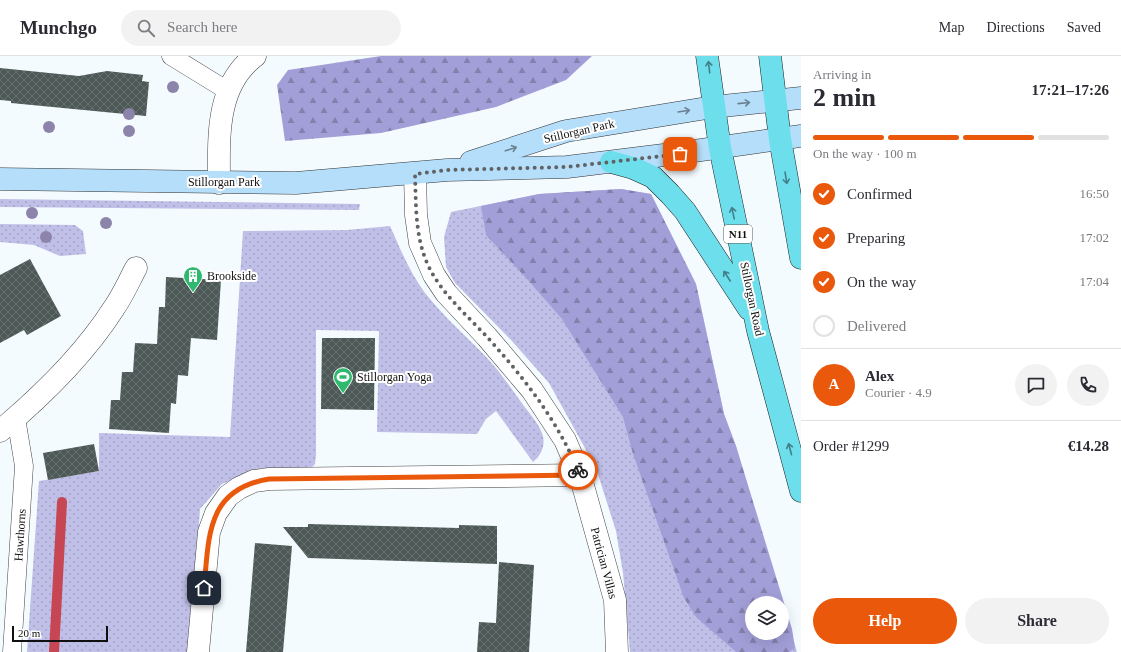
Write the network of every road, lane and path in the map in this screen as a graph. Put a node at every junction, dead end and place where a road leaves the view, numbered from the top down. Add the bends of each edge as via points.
1 (171, 56) edge
2 (707, 56) edge
3 (770, 56) edge
4 (247, 60) edge
5 (228, 91) junction
6 (801, 98) edge
7 (775, 100) junction
8 (713, 107) junction
9 (790, 138) edge
10 (720, 148) junction
11 (611, 162) junction
12 (447, 170) junction
13 (415, 174) junction
14 (0, 179) edge
15 (219, 183) junction
16 (801, 258) edge
17 (136, 268) dead end
18 (756, 320) junction
19 (8, 424) edge
20 (580, 475) junction
21 (801, 491) edge
22 (12, 652) edge
23 (198, 652) edge
24 (617, 652) edge

1 - 5 lane
8 -> 2 highway, Stillorgan Road / N11
3 - 7 highway
4 - 5 street
5 - 15 street via 222,111 219,137
6 - 7 main road, Stillorgan Park
8 -> 7 main road, Stillorgan Park
7 - 9 highway
8 - 10 highway, Stillorgan Road / N11
12 -> 8 main road, Stillorgan Park via 566,131
9 - 10 main road, Stillorgan Park
9 -> 16 highway
10 - 11 main road, Stillorgan Park
18 -> 10 highway, Stillorgan Road / N11
11 - 12 main road, Stillorgan Park via 567,167
18 -> 11 highway via 685,210 653,178 633,168
12 - 13 main road, Stillorgan Park
13 - 15 main road, Stillorgan Park via 296,183
13 - 20 street, Patrician Villas via 420,243 434,275 446,294 532,390 565,440
14 - 15 main road, Stillorgan Park
17 - 19 street via 103,324 41,396
21 -> 18 highway, Stillorgan Road / N11
19 - 22 lane, Hawthorns via 24,466
20 - 23 street via 269,479 239,488 228,496 216,513 209,532
20 - 24 street, Patrician Villas via 616,600

